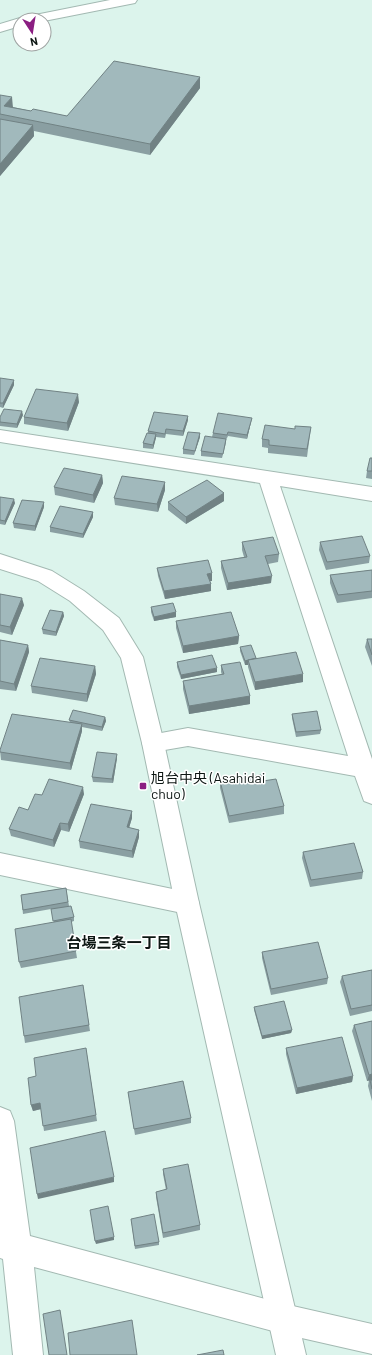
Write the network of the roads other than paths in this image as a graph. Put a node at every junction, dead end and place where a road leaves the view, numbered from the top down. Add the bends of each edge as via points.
1 (130, 0) edge
2 (52, 14) edge
3 (12, 24) edge
4 (0, 28) edge
5 (0, 436) edge
6 (268, 478) junction
7 (372, 494) edge
8 (0, 561) edge
9 (153, 743) junction
10 (367, 769) edge
11 (372, 794) edge
12 (0, 864) edge
13 (187, 903) junction
14 (0, 1121) edge
15 (8, 1246) edge
16 (284, 1319) junction
17 (372, 1339) edge
18 (28, 1355) edge
19 (291, 1355) edge

1 - 2 street
3 - 4 street
5 - 6 street
6 - 7 street
6 - 10 street
8 - 9 street via 45,576 77,596 111,624 132,657
9 - 10 street via 188,737
9 - 13 street
10 - 11 street
12 - 13 street
13 - 16 street
14 - 15 street
15 - 16 street
15 - 18 street
16 - 17 street
16 - 19 street

